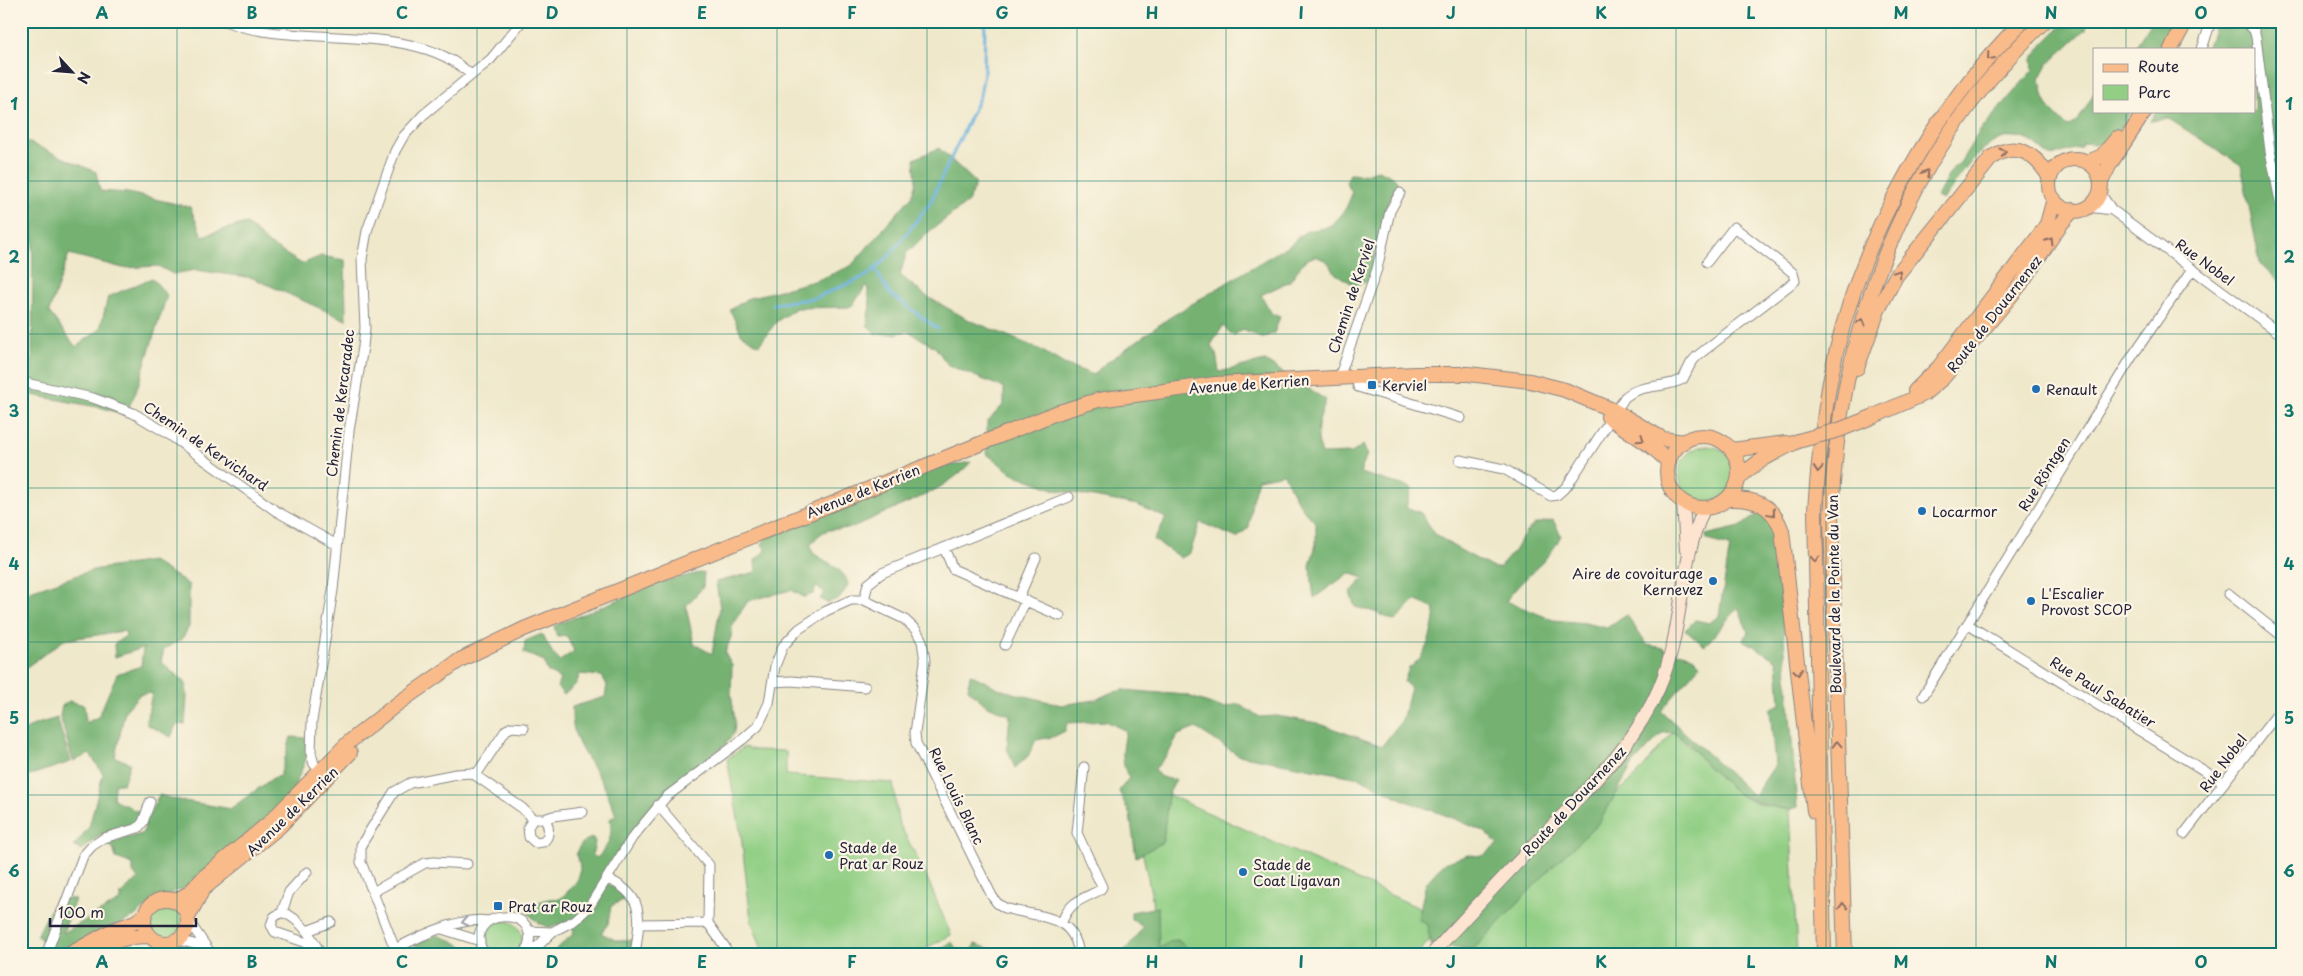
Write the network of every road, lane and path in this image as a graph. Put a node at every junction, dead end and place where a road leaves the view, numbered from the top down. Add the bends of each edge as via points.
1 (225, 21) edge
2 (522, 21) edge
3 (2023, 21) edge
4 (2045, 21) edge
5 (2186, 21) edge
6 (2194, 21) edge
7 (2211, 21) edge
8 (2245, 21) edge
9 (2172, 48) edge
10 (2181, 48) edge
11 (2202, 48) edge
12 (471, 75) junction
13 (2133, 112) edge
14 (2144, 112) edge
15 (2088, 162) junction
16 (2050, 178) junction
17 (2101, 188) junction
18 (1400, 193) dead end
19 (2054, 199) junction
20 (2088, 208) junction
21 (2073, 210) junction
22 (2112, 210) junction
23 (2282, 211) edge
24 (1707, 262) dead end
25 (2192, 270) junction
26 (2282, 335) edge
27 (1339, 378) junction
28 (1357, 378) junction
29 (21, 382) edge
30 (1902, 403) junction
31 (1612, 415) junction
32 (1461, 418) dead end
33 (1798, 441) junction
34 (1684, 442) junction
35 (1732, 450) junction
36 (1460, 460) dead end
37 (1669, 462) junction
38 (1739, 478) junction
39 (1832, 486) junction
40 (1069, 497) dead end
41 (1728, 499) junction
42 (1683, 502) junction
43 (1704, 508) junction
44 (338, 545) junction
45 (944, 548) junction
46 (1036, 558) dead end
47 (1686, 565) junction
48 (2229, 594) dead end
49 (1022, 598) junction
50 (864, 600) junction
51 (1060, 616) dead end
52 (1968, 624) junction
53 (2282, 636) edge
54 (1005, 645) dead end
55 (773, 682) junction
56 (865, 687) dead end
57 (1924, 696) dead end
58 (2282, 708) edge
59 (524, 728) dead end
60 (1084, 767) dead end
61 (476, 775) junction
62 (323, 776) junction
63 (2224, 783) junction
64 (150, 802) dead end
65 (658, 805) junction
66 (583, 812) dead end
67 (532, 819) junction
68 (544, 820) junction
69 (2184, 834) dead end
70 (1822, 863) junction
71 (467, 864) dead end
72 (307, 872) dead end
73 (608, 879) junction
74 (373, 892) junction
75 (175, 901) junction
76 (282, 912) junction
77 (145, 915) junction
78 (188, 919) junction
79 (488, 921) junction
80 (331, 922) dead end
81 (1062, 922) junction
82 (639, 924) junction
83 (708, 924) junction
84 (442, 929) junction
85 (307, 931) junction
86 (528, 932) junction
87 (552, 932) junction
88 (150, 936) junction
89 (178, 940) junction
90 (480, 941) junction
91 (316, 946) junction
92 (395, 949) junction
93 (210, 953) edge
94 (525, 953) edge
95 (46, 955) edge
96 (68, 955) edge
97 (88, 955) edge
98 (320, 955) edge
99 (385, 955) edge
100 (485, 955) edge
101 (635, 955) edge
102 (726, 955) edge
103 (1079, 955) edge
104 (1431, 955) edge
105 (1824, 955) edge
106 (1845, 955) edge

1 - 12 street via 256,30 358,39 429,50 447,56
2 - 12 street, Chemin de Kercaradec via 502,48
3 -> 70 main road, Boulevard de la Pointe du Van via 1954,101 1909,171 1872,245 1836,353 1820,444 1815,510
39 -> 4 main road, Boulevard de la Pointe du Van via 1843,394 1854,347 1879,270 1901,217 1964,113
5 - 9 main road
6 - 10 main road
7 - 11 street
8 - 23 street via 2256,37 2270,151
12 - 44 street, Chemin de Kercaradec via 403,136 367,231 362,260 365,328 348,431
13 - 15 main road via 2107,152
14 - 17 main road via 2110,164
15 - 16 main road via 2080,159 2065,161
15 - 17 main road via 2094,167
16 - 19 main road
39 -> 16 main road via 1859,362 1878,310 1907,259 1997,153 2010,150 2029,154
17 - 20 main road via 2097,199
17 - 22 street, Rue Nobel
18 - 27 street, Chemin de Kerviel via 1390,211 1377,269
19 - 21 main road
19 - 30 main road, Route de Douarnenez via 2047,224 2034,243 1939,367
20 - 21 main road
20 - 22 street
30 -> 21 main road, Route de Douarnenez via 1924,394 1944,378 2020,285
22 - 25 street, Rue Nobel
24 - 31 street via 1734,227 1787,268 1795,281 1697,356 1683,379 1636,390 1625,397
25 - 26 street, Rue Nobel
25 - 52 street, Rue Röntgen via 2133,355
27 - 28 main road, Avenue de Kerrien
27 - 62 main road, Avenue de Kerrien via 1181,388 1098,400 1068,409 524,629 460,660 397,704
28 - 31 main road, Avenue de Kerrien via 1454,374 1500,377
28 - 32 street via 1358,387
29 - 44 street, Chemin de Kervichard via 93,398 133,413 167,433 276,511
30 - 33 main road, Route de Douarnenez, bridge via 1839,430
31 - 34 main road, Avenue de Kerrien via 1663,439
31 - 36 street via 1567,486 1557,495 1551,496 1504,469
31 -> 37 main road, Avenue de Kerrien
33 - 35 main road, Route de Douarnenez
33 - 38 main road, Route de Douarnenez via 1769,455
34 - 35 main road via 1704,436 1724,442
34 - 37 main road
35 - 38 main road via 1740,468
37 - 42 main road via 1669,485
38 - 41 main road
106 -> 39 main road, Boulevard de la Pointe du Van via 1832,587
40 - 45 street
41 - 43 main road
41 -> 70 main road via 1761,503 1773,513 1782,531 1811,793
42 - 43 main road
42 - 47 main road, Route de Douarnenez
43 - 47 main road, Route de Douarnenez
44 - 62 street, Chemin de Kercaradec via 312,721 314,764
45 - 49 street via 953,569
45 - 50 street via 876,577 868,584
46 - 49 street
47 - 104 main road, Route de Douarnenez via 1669,660 1657,693 1639,727 1606,770
48 - 53 street
49 - 51 street
49 - 54 street
50 - 55 street via 851,600 834,607 792,635 779,653
50 - 81 street, Rue Louis Blanc via 910,623 922,641 925,666 911,742 997,904
52 - 57 street, Rue Röntgen
52 - 63 street, Rue Paul Sabatier
55 - 56 street
55 - 65 street via 769,703 758,726
58 - 63 street, Rue Nobel
59 - 61 street via 506,730
60 - 81 street via 1076,833 1102,887 1070,906
61 - 67 street
61 - 74 street via 463,773 410,783 394,792 360,851
62 - 75 main road, Avenue de Kerrien
62 - 78 main road, Avenue de Kerrien via 262,842 203,889
63 - 69 street, Rue Nobel
64 - 95 street via 138,828 104,838 83,856
65 - 73 street via 632,838
65 - 83 street via 709,865
66 - 68 street
67 - 68 street
67 - 68 street via 528,827 529,837 543,846 548,836
70 - 105 main road, Boulevard de la Pointe du Van
71 - 74 street via 425,863
72 - 76 street via 289,892
73 - 82 street via 633,897 638,906
73 - 87 street via 583,914
74 - 92 street
75 - 77 main road via 168,899 154,903
75 - 78 main road via 181,905
76 - 85 street
76 - 91 street via 274,917 273,931
77 - 88 main road via 144,926
77 - 96 main road
78 - 89 main road via 186,932
78 - 93 street
79 -> 84 street via 467,921
79 - 86 street via 502,915 512,916 522,922
79 - 90 street via 481,931
80 - 85 street
81 - 103 street via 1074,937
82 - 83 street
82 - 101 street
83 - 102 street via 726,947
84 - 90 street
84 - 92 street
85 - 91 street
86 - 87 street
86 - 94 street via 529,944
87 - 94 street
88 - 89 main road via 166,944
88 - 97 main road via 124,938
89 - 93 street via 198,945
90 - 100 street
91 - 98 street
92 - 99 street

